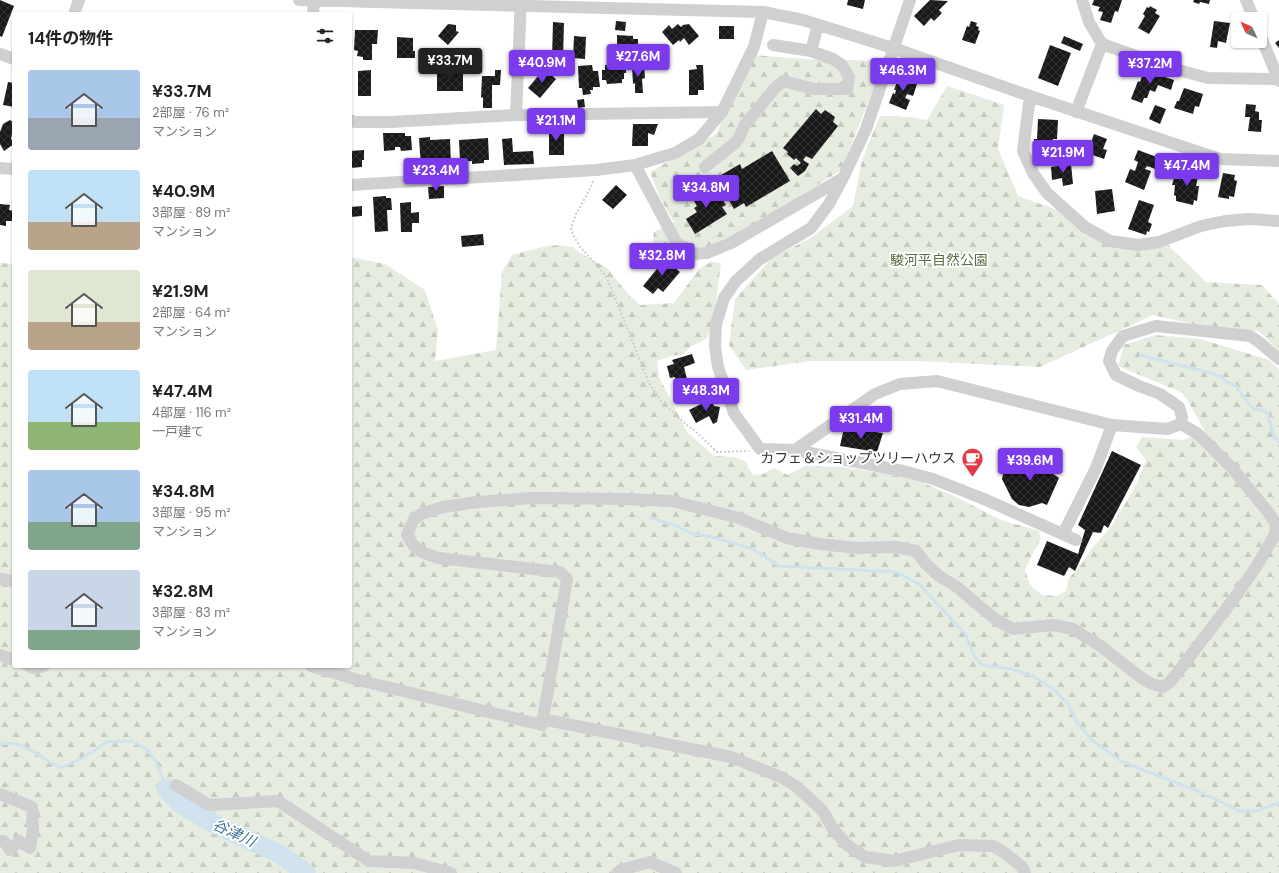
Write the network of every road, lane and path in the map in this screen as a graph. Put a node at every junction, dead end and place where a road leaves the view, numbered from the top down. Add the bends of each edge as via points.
1 (79, 0) edge
2 (298, 0) edge
3 (314, 0) edge
4 (910, 0) edge
5 (1082, 0) edge
6 (1246, 0) edge
7 (521, 3) edge
8 (75, 12) edge
9 (313, 12) edge
10 (763, 12) junction
11 (1251, 12) edge
12 (818, 25) junction
13 (1102, 44) junction
14 (773, 45) dead end
15 (893, 48) junction
16 (1265, 48) edge
17 (810, 51) junction
18 (0, 54) edge
19 (12, 58) edge
20 (1278, 80) edge
21 (1030, 96) junction
22 (722, 112) junction
23 (1076, 112) junction
24 (516, 115) junction
25 (352, 121) edge
26 (1279, 160) edge
27 (635, 165) junction
28 (705, 166) dead end
29 (0, 168) edge
30 (12, 169) edge
31 (596, 170) junction
32 (843, 178) junction
33 (352, 185) edge
34 (1279, 221) edge
35 (1279, 359) edge
36 (1180, 424) junction
37 (1112, 425) junction
38 (760, 449) junction
39 (795, 450) junction
40 (1063, 534) junction
41 (1076, 540) dead end
42 (0, 579) edge
43 (12, 581) edge
44 (0, 654) edge
45 (12, 659) edge
46 (318, 668) edge
47 (542, 719) junction
48 (176, 785) dead end
49 (0, 794) edge
50 (0, 841) edge
51 (451, 873) edge
52 (617, 873) edge
53 (676, 873) edge
54 (1025, 873) edge

1 - 8 street
2 - 3 street
3 - 7 street
3 - 9 street
4 - 15 street
5 - 13 street via 1089,22
6 - 11 street
7 - 10 street
7 - 24 street
10 - 12 street
10 - 22 street via 754,47
12 - 15 street
12 - 17 street
13 - 20 street via 1167,68 1208,78
13 - 23 street
14 - 17 street
15 - 21 street
15 - 32 street via 866,129
16 - 20 street
17 - 28 street via 833,59 842,66 849,77 846,89 814,89 783,81 744,126 735,142
18 - 19 street
21 - 23 street
21 - 34 street via 1024,151 1033,173 1046,193 1085,227 1110,242 1138,245 1159,242 1201,226 1225,221
22 - 24 street
22 - 27 street via 700,139 675,153
23 - 26 street via 1220,159
24 - 25 street via 391,122
27 - 31 street
27 - 32 street via 676,242 691,254 707,253 731,243
29 - 30 street
31 - 33 street
31 - 38 path via 590,189 571,228 580,247 607,278 649,383 662,402 717,452 746,452
32 - 38 street via 829,204 811,228 760,259 736,281 724,298 716,324 715,346 718,367 734,413
35 - 36 street via 1250,336 1156,326 1123,336 1112,351 1109,361 1116,375 1160,394 1179,408 1182,417
36 - 37 street via 1167,429
36 - 47 street via 1198,434 1232,468 1276,524 1275,535 1268,548 1239,592 1171,681 1163,687 1143,679 1099,645 1073,629 1053,625 1013,629 995,619 957,587 939,576 916,551 896,547 857,548 827,545 787,538 739,518 672,501 534,498 478,502 443,507 421,514 413,521 408,535 413,545 422,553 439,558 560,572 567,579
37 - 39 street via 938,381 900,384 875,394
37 - 40 street via 1096,468
38 - 39 street
39 - 40 street via 933,478
40 - 41 street
42 - 43 street
44 - 45 street
46 - 47 street via 542,724
47 - 54 street via 731,757 755,766 797,787 822,810 833,829 847,845 865,857 894,861 960,845 993,846 1022,867
48 - 51 street via 209,805 278,801 369,861 414,863
49 - 50 street via 32,807 33,830 30,848 19,841 10,850 4,841
52 - 53 street via 650,862

